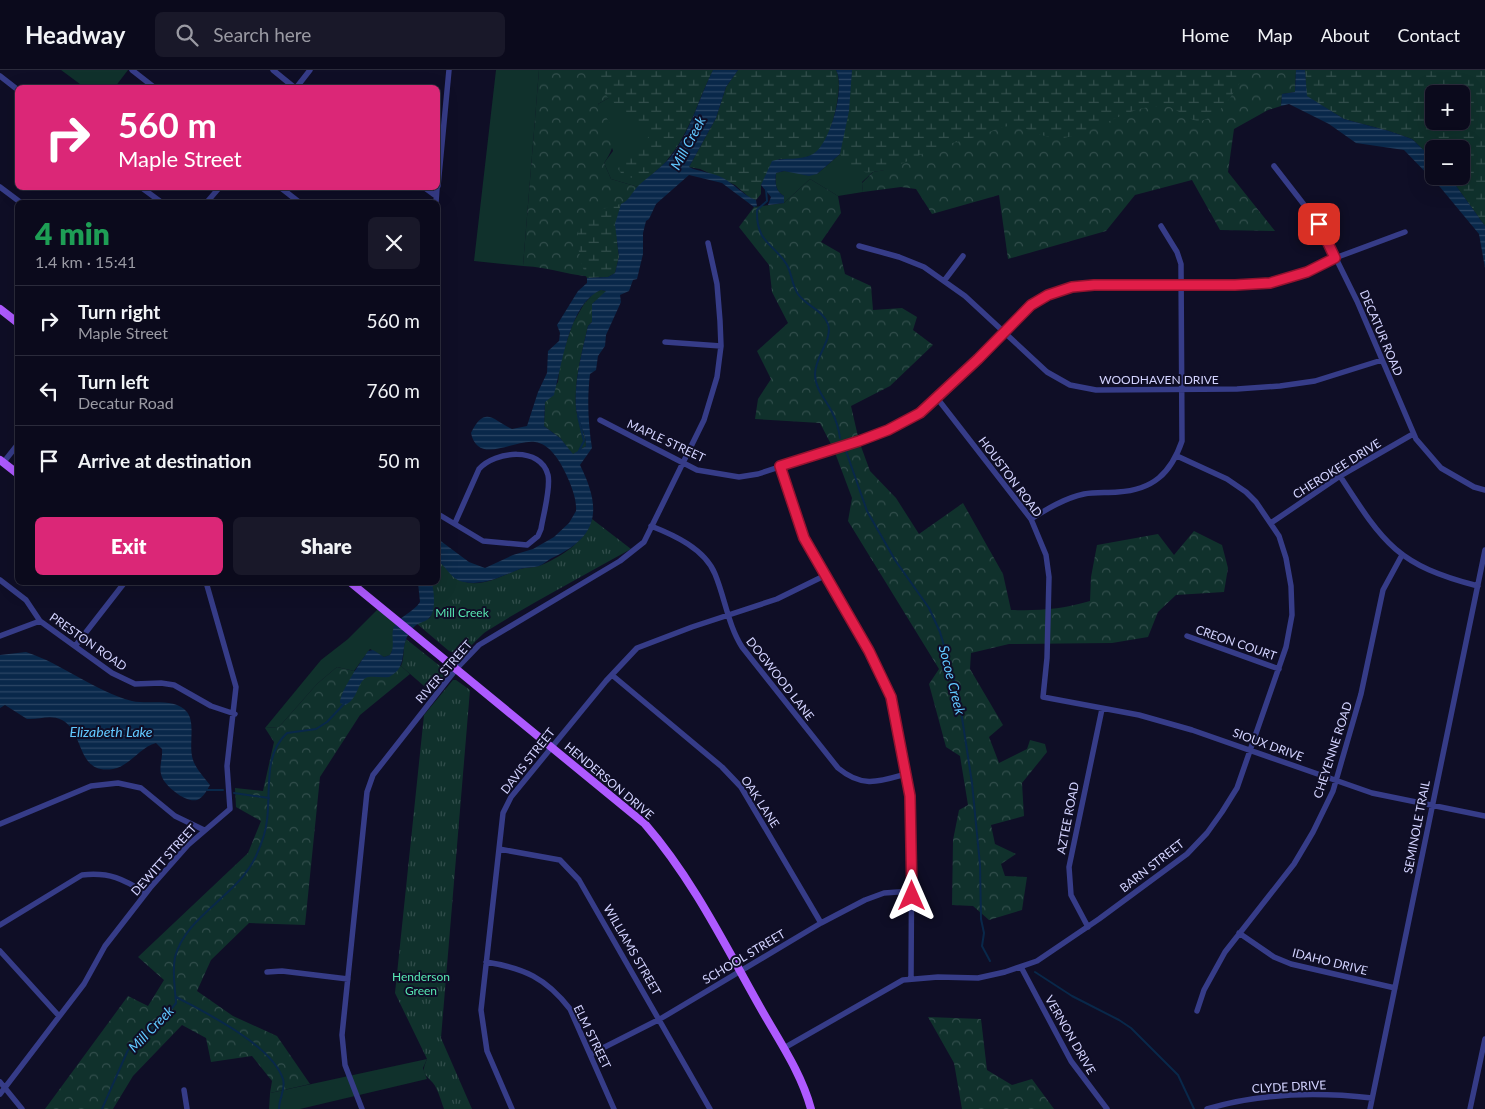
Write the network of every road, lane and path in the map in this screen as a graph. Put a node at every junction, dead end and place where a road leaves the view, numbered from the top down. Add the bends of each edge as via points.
1 (132, 70) edge
2 (273, 70) edge
3 (310, 70) edge
4 (450, 70) edge
5 (0, 76) edge
6 (151, 85) edge
7 (292, 85) edge
8 (298, 85) edge
9 (15, 88) edge
10 (440, 160) edge
11 (1274, 166) dead end
12 (0, 187) edge
13 (145, 190) edge
14 (217, 190) edge
15 (284, 190) edge
16 (427, 190) edge
17 (436, 199) edge
18 (17, 200) edge
19 (158, 200) edge
20 (209, 200) edge
21 (296, 200) edge
22 (1161, 226) dead end
23 (1406, 232) dead end
24 (708, 243) dead end
25 (859, 246) dead end
26 (963, 256) dead end
27 (1335, 258) junction
28 (944, 281) junction
29 (1182, 284) junction
30 (0, 309) edge
31 (15, 321) edge
32 (1004, 332) junction
33 (665, 342) dead end
34 (721, 346) junction
35 (1382, 360) junction
36 (1182, 390) junction
37 (937, 398) junction
38 (600, 420) dead end
39 (1414, 434) junction
40 (15, 447) edge
41 (1177, 456) junction
42 (2, 462) edge
43 (682, 462) junction
44 (780, 466) junction
45 (15, 472) edge
46 (1340, 476) junction
47 (1485, 490) edge
48 (440, 515) edge
49 (1031, 519) junction
50 (455, 523) junction
51 (1271, 523) junction
52 (651, 526) junction
53 (1485, 550) edge
54 (1402, 555) junction
55 (826, 575) junction
56 (0, 580) edge
57 (123, 585) edge
58 (207, 585) edge
59 (354, 585) edge
60 (1478, 586) junction
61 (728, 615) junction
62 (40, 620) junction
63 (0, 636) edge
64 (1187, 636) dead end
65 (76, 645) junction
66 (457, 668) junction
67 (1279, 669) junction
68 (612, 675) junction
69 (1043, 697) joint
70 (1102, 709) junction
71 (235, 714) junction
72 (551, 747) junction
73 (1251, 749) junction
74 (906, 774) junction
75 (1335, 779) junction
76 (1431, 805) junction
77 (1485, 816) edge
78 (0, 824) edge
79 (204, 830) junction
80 (499, 849) junction
81 (912, 891) junction
82 (146, 893) junction
83 (821, 923) junction
84 (0, 925) edge
85 (1088, 927) junction
86 (1239, 932) junction
87 (0, 951) edge
88 (486, 962) junction
89 (1021, 967) junction
90 (740, 971) junction
91 (267, 972) dead end
92 (911, 978) junction
93 (348, 979) junction
94 (1395, 988) junction
95 (1197, 1011) dead end
96 (59, 1016) junction
97 (660, 1019) junction
98 (1485, 1039) edge
99 (784, 1048) junction
100 (591, 1054) junction
101 (0, 1082) edge
102 (5, 1087) junction
103 (184, 1090) dead end
104 (0, 1094) edge
105 (1372, 1098) junction
106 (22, 1109) edge
107 (187, 1109) edge
108 (362, 1109) edge
109 (512, 1109) edge
110 (614, 1109) edge
111 (710, 1109) edge
112 (811, 1109) edge
113 (1107, 1109) edge
114 (1207, 1109) edge
115 (1370, 1109) edge
116 (1470, 1109) edge

1 - 6 street
2 - 7 street
3 - 8 street
4 - 10 street
5 - 9 street
11 - 27 street, DECATUR ROAD via 1319,224
12 - 18 street
13 - 19 street
14 - 20 street
15 - 21 street
16 - 17 street
22 - 29 street via 1177,252
23 - 27 street, MAPLE STREET
24 - 34 street, RIVER STREET via 717,284
25 - 28 street, WOODHAVEN DRIVE via 924,267
26 - 28 street
27 - 29 street, MAPLE STREET via 1307,272 1270,283
27 - 35 street, DECATUR ROAD
28 - 32 street, WOODHAVEN DRIVE
29 - 32 street, MAPLE STREET via 1072,287 1031,305
29 - 36 street
30 - 31 main road
32 - 36 street, WOODHAVEN DRIVE via 1047,372 1070,385 1096,390
32 - 37 street, MAPLE STREET
33 - 34 street
34 - 43 street, RIVER STREET via 717,377 704,420
35 - 36 street, WOODHAVEN DRIVE via 1315,381 1237,389
35 - 39 street, DECATUR ROAD
36 - 41 street via 1182,441
37 - 44 street, MAPLE STREET via 920,413 888,430
37 - 49 street, HOUSTON ROAD
38 - 43 street, MAPLE STREET
39 - 46 street, CHEROKEE DRIVE
39 - 47 street, DECATUR ROAD via 1441,468
40 - 42 street
41 - 49 street via 1169,470 1150,485 1082,495 1059,503
41 - 51 street, BARN STREET via 1246,492
42 - 45 main road
43 - 44 street, MAPLE STREET via 697,470 739,477
43 - 52 street, RIVER STREET
44 - 55 street via 804,538
46 - 51 street, CHEROKEE DRIVE
46 - 54 street via 1374,529
48 - 50 street
49 - 69 street, HOUSTON ROAD via 1046,555 1049,577
50 - 50 street via 483,541 517,546 532,543 541,529 545,504 548,476 542,464 513,453 484,464
51 - 67 street, BARN STREET via 1286,558 1291,586 1292,615
52 - 61 street, DOGWOOD LANE via 692,547 707,561 715,572
52 - 66 street, RIVER STREET via 644,542 620,562 480,645
53 - 60 street, SEMINOLE TRAIL
54 - 60 street via 1432,572
54 - 75 street, CHEYENNE ROAD via 1383,590 1361,694
55 - 61 street, DAVIS STREET via 777,600
55 - 74 street via 885,680
56 - 62 street, PRESTON ROAD via 26,600
57 - 65 street
58 - 71 street, DEWITT STREET via 234,673
59 - 66 main road, HENDERSON DRIVE
60 - 76 street, SEMINOLE TRAIL
61 - 68 street, DAVIS STREET via 643,645 630,654
61 - 74 street, DOGWOOD LANE via 734,635 742,647 838,768 855,780 865,782
62 - 63 street
62 - 65 street, PRESTON ROAD
64 - 67 street, CREON COURT
65 - 71 street, PRESTON ROAD via 112,673 128,681 174,686 211,706
66 - 72 main road, HENDERSON DRIVE
66 - 93 street, RIVER STREET via 373,775 367,792
67 - 73 street, BARN STREET
68 - 72 street, DAVIS STREET
68 - 83 street, OAK LANE via 722,767 741,787
69 - 70 street, SIOUX DRIVE
70 - 73 street, SIOUX DRIVE via 1192,730
70 - 85 street, AZTEE ROAD via 1069,867 1071,895
71 - 79 street, DEWITT STREET via 227,766 230,809
72 - 80 street, DAVIS STREET via 510,797 503,813
72 - 90 main road, HENDERSON DRIVE via 640,819 669,852
73 - 75 street, SIOUX DRIVE
73 - 85 street, BARN STREET via 1237,788 1207,833 1187,854
74 - 81 street via 912,818
75 - 76 street, SIOUX DRIVE via 1372,793
75 - 86 street, CHEYENNE ROAD via 1333,791 1294,864
76 - 77 street, SIOUX DRIVE
76 - 94 street, SEMINOLE TRAIL
78 - 79 street via 91,786 118,783 141,788 175,816
79 - 82 street, DEWITT STREET
80 - 88 street, DAVIS STREET
80 - 97 street, WILLIAMS STREET via 560,860 579,880
81 - 83 street, SCHOOL STREET via 884,893
81 - 92 street
82 - 84 street via 121,878 82,875
82 - 96 street, DEWITT STREET via 105,946 84,984
83 - 90 street, SCHOOL STREET
85 - 89 street, BARN STREET via 1037,961
86 - 94 street, IDAHO DRIVE via 1274,958
86 - 95 street, CHEYENNE ROAD via 1204,990
87 - 96 street
88 - 100 street, ELM STREET via 509,966 549,985 570,1009
88 - 109 street, DAVIS STREET via 481,1010 487,1051
89 - 92 street, BARN STREET via 978,978
89 - 113 street, VERNON DRIVE via 1071,1061
90 - 97 street, SCHOOL STREET
90 - 99 main road, HENDERSON DRIVE
91 - 93 street
92 - 99 street, BARN STREET
93 - 108 street, RIVER STREET via 342,1035 345,1065
94 - 105 street, SEMINOLE TRAIL
96 - 102 street, DEWITT STREET
97 - 100 street, SCHOOL STREET
97 - 111 street, WILLIAMS STREET
98 - 116 street
99 - 112 main road, HENDERSON DRIVE via 804,1086
100 - 110 street, ELM STREET
101 - 102 street
102 - 104 street, DEWITT STREET
102 - 106 street
103 - 107 street
105 - 114 street, CLYDE DRIVE via 1275,1096
105 - 115 street, SEMINOLE TRAIL

